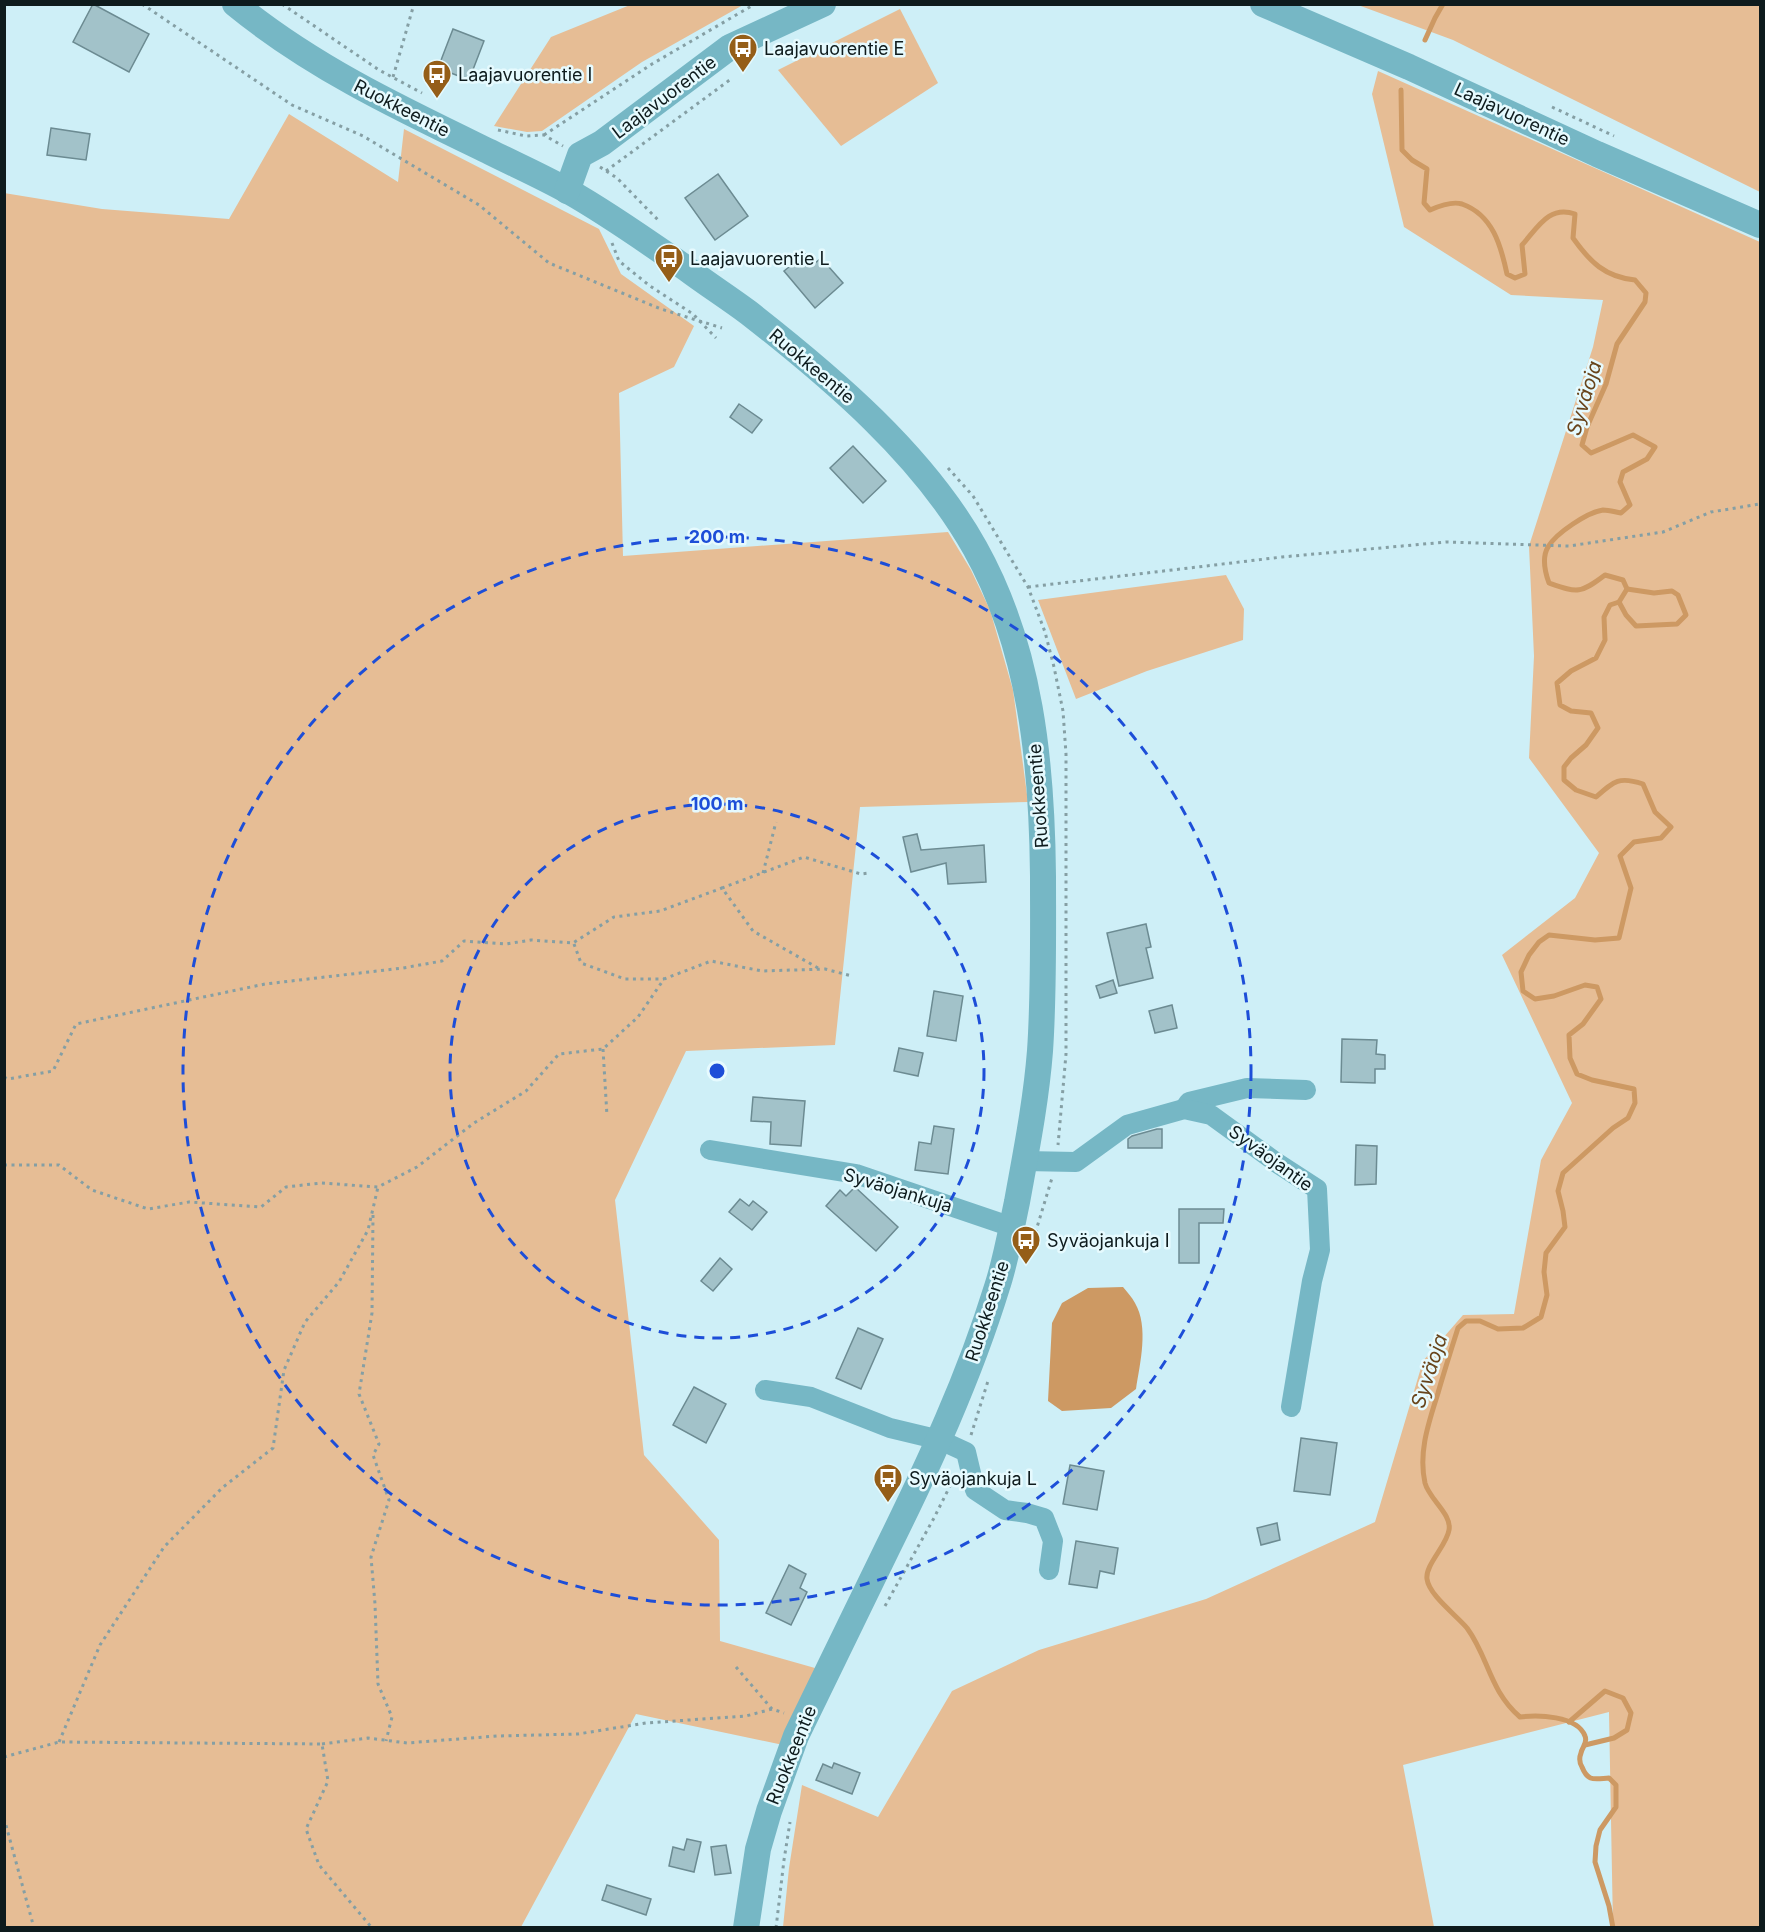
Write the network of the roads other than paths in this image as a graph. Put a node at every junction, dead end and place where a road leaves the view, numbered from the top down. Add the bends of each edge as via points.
1 (235, 4) edge
2 (823, 4) edge
3 (1263, 4) edge
4 (567, 190) junction
5 (1761, 225) edge
6 (1306, 1090) dead end
7 (1184, 1109) junction
8 (710, 1150) dead end
9 (1025, 1161) junction
10 (1012, 1227) junction
11 (765, 1390) dead end
12 (1291, 1407) dead end
13 (940, 1440) junction
14 (1049, 1570) dead end
15 (746, 1928) edge

1 - 4 street, Ruokkeentie via 302,54 371,94
2 - 4 street, Laajavuorentie via 730,47 595,158
3 - 5 street, Laajavuorentie
4 - 9 street, Ruokkeentie via 748,313 869,414 946,503 975,548 998,596 1031,711 1042,831 1040,1051
6 - 7 street via 1248,1088 1189,1102
7 - 9 street via 1128,1125 1076,1162
7 - 12 street, Syväojantie via 1211,1115 1317,1188 1320,1250
8 - 10 street, Syväojankuja via 855,1174
9 - 10 street, Ruokkeentie
10 - 13 street, Ruokkeentie via 998,1285
11 - 13 street via 811,1397 890,1428
13 - 14 street via 966,1452 975,1490 1005,1510 1044,1518 1053,1541
13 - 15 street, Ruokkeentie via 804,1719 781,1775 758,1849

